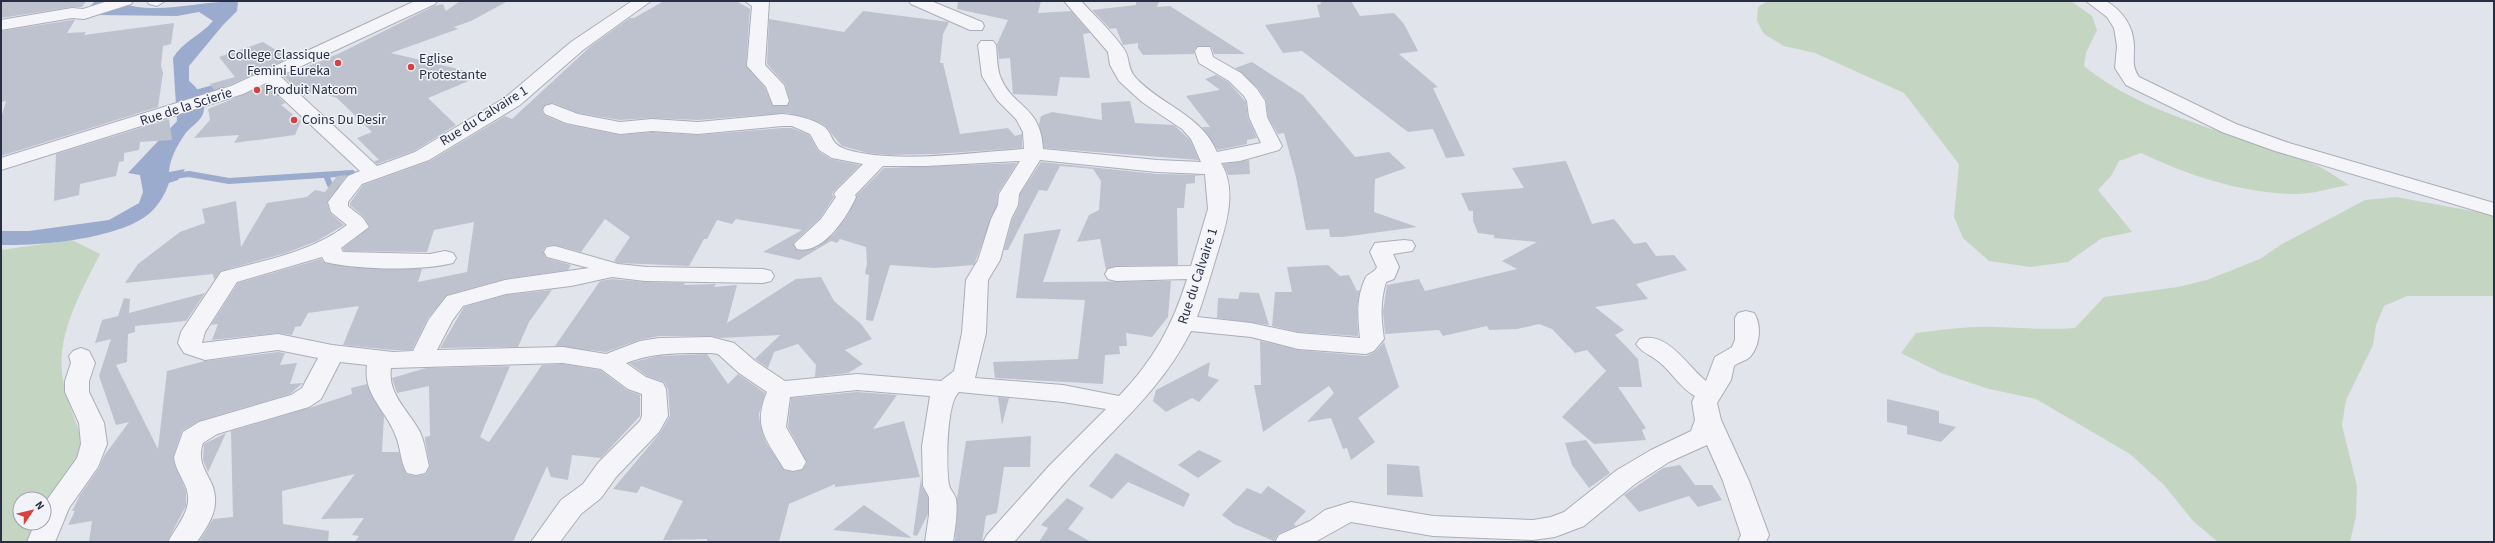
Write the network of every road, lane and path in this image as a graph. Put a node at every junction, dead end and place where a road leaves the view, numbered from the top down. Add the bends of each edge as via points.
1 (429, 1) edge
2 (643, 1) edge
3 (739, 1) edge
4 (750, 1) edge
5 (753, 1) edge
6 (917, 1) edge
7 (1072, 1) edge
8 (2094, 1) edge
9 (121, 2) edge
10 (408, 4) edge
11 (1, 25) edge
12 (976, 26) dead end
13 (987, 45) dead end
14 (1204, 51) dead end
15 (269, 76) junction
16 (513, 101) junction
17 (780, 101) dead end
18 (1034, 154) junction
19 (878, 160) junction
20 (1, 164) edge
21 (1211, 164) junction
22 (372, 172) junction
23 (2494, 210) edge
24 (805, 244) dead end
25 (330, 246) junction
26 (1404, 246) dead end
27 (556, 252) dead end
28 (445, 258) dead end
29 (612, 270) junction
30 (1200, 272) junction
31 (1116, 274) dead end
32 (763, 276) dead end
33 (1746, 318) dead end
34 (1183, 324) junction
35 (1648, 344) dead end
36 (332, 353) junction
37 (81, 356) dead end
38 (421, 359) junction
39 (380, 360) junction
40 (608, 362) junction
41 (950, 388) junction
42 (781, 390) junction
43 (1710, 393) junction
44 (1126, 406) junction
45 (1708, 420) junction
46 (793, 462) dead end
47 (416, 466) dead end
48 (41, 542) edge
49 (182, 542) edge
50 (545, 542) edge
51 (939, 542) edge
52 (997, 542) edge
53 (1289, 542) edge
54 (1752, 542) edge

1 - 10 street, Rue de la Scierie
2 - 16 street, Rue du Calvaire 1 via 577,46
3 - 4 street
5 - 17 street via 761,1 756,66 775,85
6 - 12 street
7 - 21 street, Rue du Calvaire 1 via 1117,51 1116,59 1124,76 1160,108 1189,126 1207,150
8 - 23 street via 2110,9 2121,22 2128,46 2124,68 2132,81 2172,102 2229,128 2282,147
9 - 11 street via 84,14 72,13
10 - 15 street, Rue de la Scierie
13 - 18 street via 991,76 1003,96 1024,116 1033,132
14 - 21 street via 1205,59 1235,77 1252,93 1256,101 1258,118 1272,146
15 - 20 street, Rue de la Scierie via 219,97
15 - 22 street
16 - 19 street via 549,108 573,119 620,128 652,125 698,128 722,124 795,121 817,130 823,143 830,149
16 - 22 street, Rue du Calvaire 1 via 422,156
18 - 19 street via 960,159
18 - 21 street via 1157,166
18 - 41 street via 1009,194 1008,206 1001,219 989,260 977,280 974,333 965,374
19 - 24 street via 844,194 846,197 835,215
21 - 30 street, Rue du Calvaire 1 via 1220,194 1216,223
22 - 25 street, Rue du Calvaire 1 via 355,180 338,202 338,208 356,222 358,227
25 - 28 street via 333,257 342,259 430,261
25 - 36 street via 229,277 193,332 190,343 192,348 205,352 278,342
26 - 34 street via 1383,248 1381,252 1388,267 1386,274 1376,278 1370,297 1367,310 1372,339 1366,346 1298,341 1251,330
27 - 29 street
29 - 32 street via 645,274
29 - 38 street via 571,279 505,287 455,301 441,319
30 - 31 street
30 - 34 street, Rue du Calvaire 1
33 - 43 street via 1747,340 1741,352 1727,357 1722,363 1716,387
34 - 44 street, Rue du Calvaire 1 via 1166,355
35 - 43 street via 1667,356 1696,386
36 - 39 street
36 - 49 street via 312,393 300,401 208,428 192,438 187,456 189,466 197,477 202,505
37 - 48 street via 83,363 77,391 90,417 94,445 90,460 58,502
38 - 39 street
38 - 40 street via 563,355
39 - 47 street via 377,372 383,398 407,430
40 - 42 street via 640,349 659,346 726,348 747,368
40 - 50 street via 637,383 654,390 655,416 650,426 607,470 592,491 571,507
41 - 42 street via 856,382
41 - 44 street via 1062,392 1104,398
41 - 51 street via 938,414 935,446 936,486 942,497 943,515
42 - 46 street via 777,396 771,424 779,442 785,447
43 - 45 street via 1704,402
44 - 52 street, Rue du Calvaire 1 via 1058,473
45 - 53 street via 1701,437 1660,456 1626,477 1574,520 1555,527 1533,530 1433,526 1351,512 1335,517 1320,528
45 - 54 street via 1736,481 1755,535

